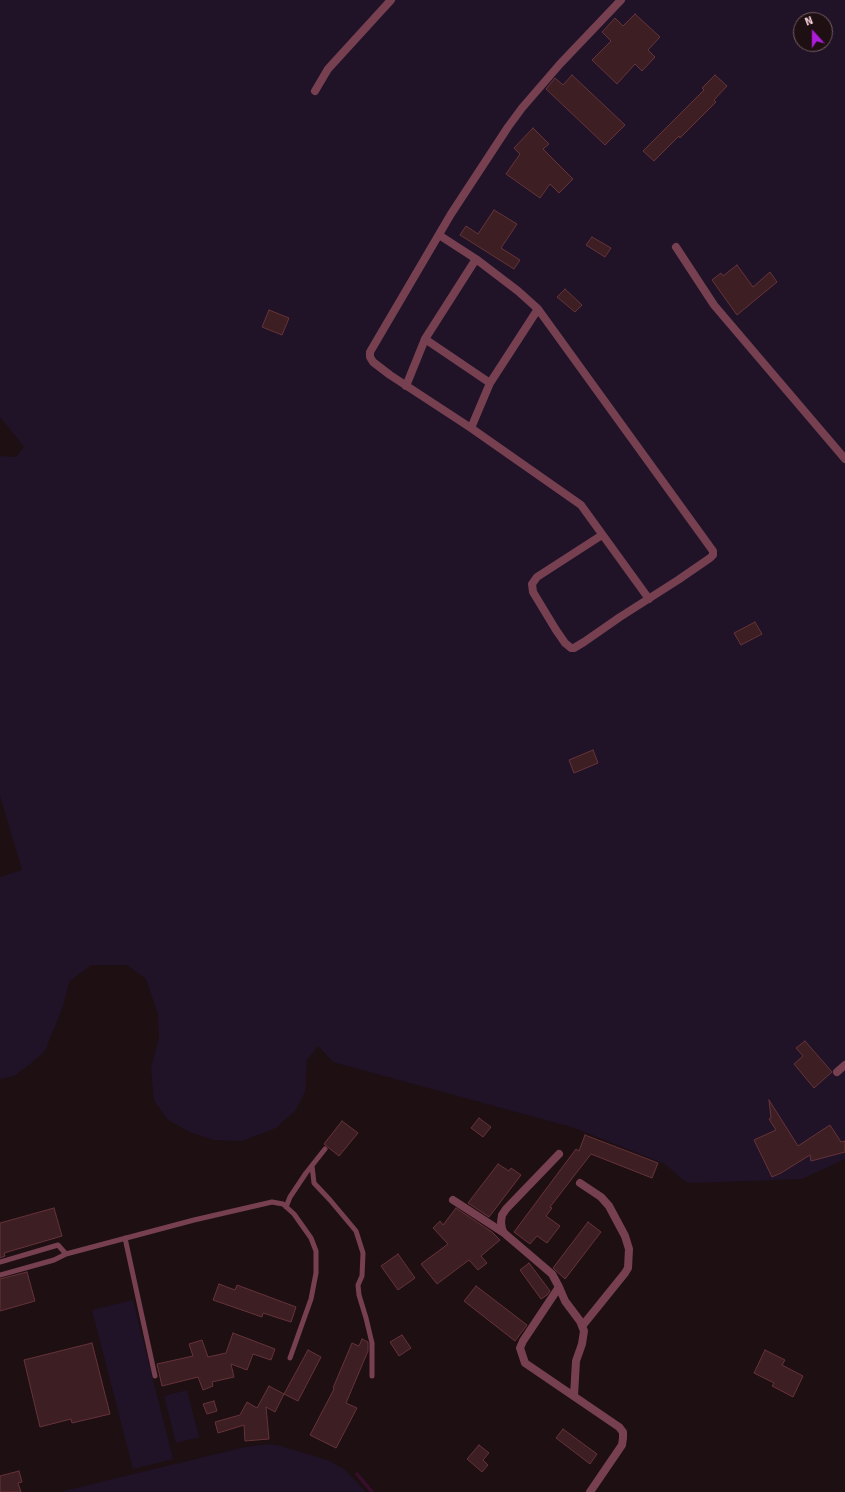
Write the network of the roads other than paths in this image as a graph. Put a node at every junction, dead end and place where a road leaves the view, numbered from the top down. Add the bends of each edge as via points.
1 (391, 0) edge
2 (621, 0) edge
3 (315, 91) dead end
4 (439, 235) junction
5 (676, 247) dead end
6 (476, 259) junction
7 (538, 309) junction
8 (425, 339) junction
9 (490, 384) junction
10 (406, 386) junction
11 (471, 428) junction
12 (845, 459) edge
13 (602, 535) junction
14 (648, 599) junction
15 (845, 1065) edge
16 (837, 1072) dead end
17 (326, 1149) dead end
18 (559, 1154) dead end
19 (312, 1166) junction
20 (580, 1183) dead end
21 (453, 1200) dead end
22 (286, 1207) junction
23 (504, 1233) junction
24 (124, 1238) junction
25 (66, 1254) junction
26 (0, 1262) edge
27 (0, 1275) edge
28 (559, 1287) junction
29 (583, 1325) junction
30 (290, 1358) dead end
31 (155, 1376) dead end
32 (372, 1376) dead end
33 (574, 1396) junction
34 (590, 1492) edge

1 - 3 street via 328,69
2 - 4 street via 522,108 491,151
4 - 6 street
4 - 10 street via 370,352 373,362
5 - 12 street via 714,305
6 - 7 street
6 - 8 street
7 - 9 street
7 - 14 street via 713,551 710,558
8 - 9 street
8 - 10 street
9 - 11 street
10 - 11 street
11 - 13 street via 581,505
13 - 14 street
13 - 14 street via 537,577 532,584 533,592 565,643 574,648
15 - 16 street
17 - 19 lane
18 - 23 street via 506,1209 501,1222
19 - 22 lane
19 - 32 lane via 314,1183 356,1231 363,1253 362,1276 358,1285 372,1343
20 - 29 street via 601,1197 609,1206 629,1249 628,1268 625,1273
21 - 23 street
22 - 24 lane via 272,1202
22 - 30 lane via 311,1238 316,1251 316,1273 311,1299
23 - 28 street via 552,1274
24 - 25 lane
24 - 31 lane
25 - 26 lane via 58,1245
25 - 27 lane via 54,1260
28 - 29 street via 565,1301
28 - 33 street via 523,1341 520,1353 525,1364
29 - 33 street via 582,1344 576,1361
33 - 34 street via 619,1427 624,1438 622,1446

